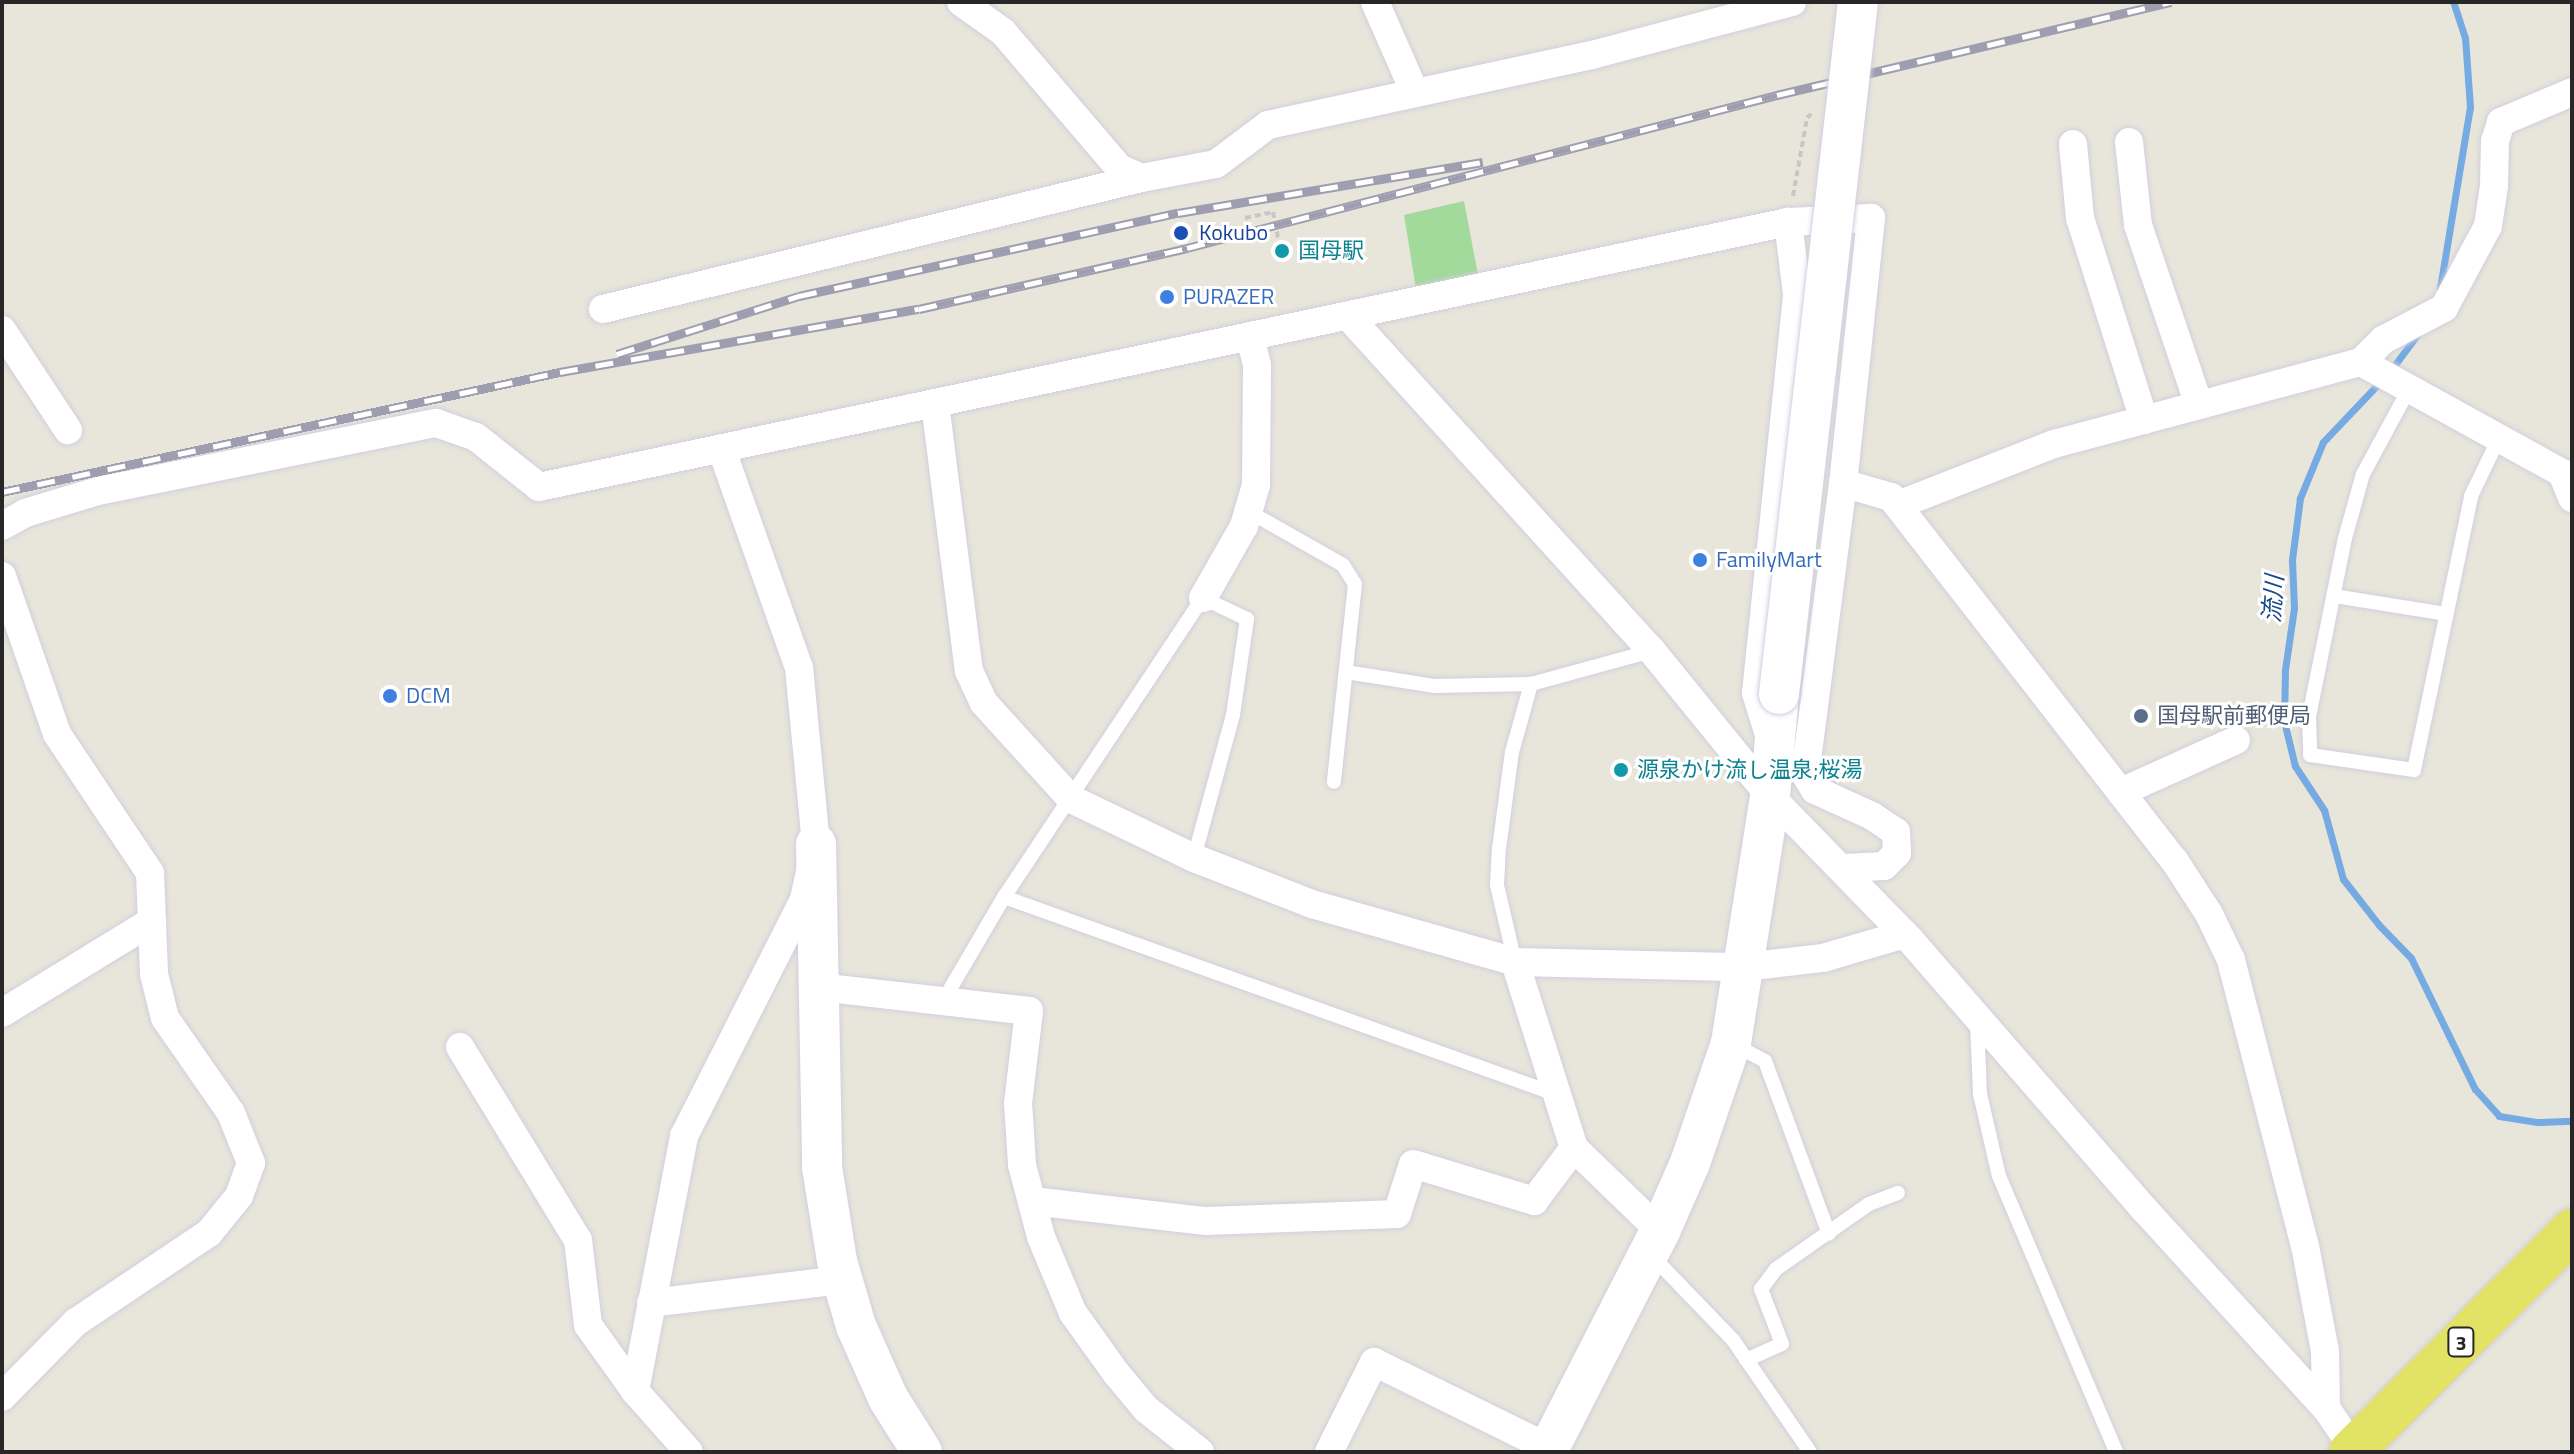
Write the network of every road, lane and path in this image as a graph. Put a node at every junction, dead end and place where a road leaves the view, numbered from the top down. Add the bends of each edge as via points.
1 (961, 2) edge
2 (1375, 2) edge
3 (1792, 2) edge
4 (1858, 2) edge
5 (2572, 92) edge
6 (1415, 93) junction
7 (1815, 111) dead end
8 (2129, 142) dead end
9 (2073, 144) dead end
10 (1141, 178) junction
11 (1245, 218) dead end
12 (1788, 222) junction
13 (1279, 244) dead end
14 (603, 309) dead end
15 (1348, 316) junction
16 (2, 330) edge
17 (1250, 336) junction
18 (2361, 362) junction
19 (2409, 389) junction
20 (935, 403) junction
21 (2199, 405) junction
22 (2144, 420) junction
23 (68, 430) dead end
24 (2499, 438) junction
25 (721, 448) junction
26 (1843, 483) junction
27 (2570, 483) edge
28 (1898, 505) junction
29 (1248, 511) junction
30 (2, 526) edge
31 (2, 576) edge
32 (2334, 596) junction
33 (1203, 598) junction
34 (2447, 614) junction
35 (1652, 651) junction
36 (1346, 672) junction
37 (1531, 684) junction
38 (2236, 740) dead end
39 (1774, 752) junction
40 (1334, 782) dead end
41 (2121, 792) junction
42 (1770, 796) junction
43 (1071, 799) junction
44 (816, 844) junction
45 (1194, 858) junction
46 (1844, 868) junction
47 (1004, 897) junction
48 (152, 921) junction
49 (1905, 934) junction
50 (1515, 962) junction
51 (1744, 967) junction
52 (819, 987) junction
53 (943, 1001) junction
54 (2, 1013) edge
55 (1977, 1018) junction
56 (1731, 1043) junction
57 (460, 1047) dead end
58 (1555, 1094) junction
59 (1574, 1148) junction
60 (1898, 1193) dead end
61 (1032, 1201) junction
62 (2572, 1231) edge
63 (1829, 1234) junction
64 (1654, 1242) junction
65 (842, 1280) junction
66 (651, 1303) junction
67 (1746, 1360) junction
68 (635, 1391) junction
69 (2, 1397) edge
70 (2326, 1408) junction
71 (1548, 1450) edge
72 (2354, 1451) edge
73 (689, 1452) edge
74 (922, 1452) edge
75 (1200, 1452) edge
76 (1329, 1452) edge
77 (1810, 1452) edge
78 (2116, 1452) edge

1 - 10 street via 1003,32 1119,168
2 - 6 street
3 - 6 street via 1592,55
4 - 39 street, bridge
5 - 18 street via 2501,122 2488,226 2444,308 2383,340
6 - 10 street via 1268,125 1216,164
7 - 12 path via 1807,118
8 - 21 street via 2138,225
9 - 22 street via 2080,218
10 - 14 street
11 - 13 path via 1273,212
12 - 15 street
12 - 26 street via 1871,218
12 - 39 street via 1797,294 1756,693
15 - 17 street
15 - 35 street
16 - 23 street
17 - 20 street
17 - 29 street via 1257,365 1258,435 1256,485
18 - 19 street
18 - 21 street
19 - 24 street
19 - 32 lane via 2363,474
20 - 25 street
20 - 43 street via 969,671 984,703
21 - 22 street
22 - 28 street via 2054,444
24 - 27 street via 2562,473
24 - 34 lane via 2471,496
25 - 30 street via 539,487 476,437 436,423 98,491 25,513
25 - 44 street via 799,668
26 - 28 street via 1891,497
26 - 46 street via 1805,774 1815,790 1896,832 1897,853 1884,866
28 - 41 street
29 - 33 street
29 - 36 lane via 1343,565 1355,584
31 - 48 street via 57,734 150,873
32 - 34 lane
32 - 34 lane via 2309,717 2310,755 2414,770
33 - 43 lane
33 - 45 lane via 1247,619 1233,715
35 - 37 lane
35 - 42 street
36 - 37 lane via 1434,686
36 - 40 lane
37 - 50 lane via 1512,752 1499,849 1497,885
38 - 41 street
39 - 42 street
41 - 70 street via 2174,860 2231,960 2305,1246 2325,1351
42 - 46 street
42 - 51 street
43 - 45 street
43 - 47 lane
44 - 52 street
44 - 66 street via 804,899 684,1136
45 - 50 street via 1312,904
46 - 49 street
47 - 53 lane
47 - 58 lane
48 - 54 street
48 - 69 street via 154,974 165,1018 231,1113 251,1163 239,1196 209,1233 76,1322
49 - 51 street via 1823,958
49 - 55 street
50 - 51 street
50 - 58 street
51 - 56 street
52 - 53 street
52 - 65 street via 822,1167
53 - 61 street via 1029,1011 1018,1103 1022,1165
55 - 70 street
55 - 78 lane via 1980,1094 1999,1176
56 - 63 lane via 1765,1061
56 - 64 street via 1690,1163
57 - 68 street via 578,1240 588,1325
58 - 59 street
59 - 61 street via 1534,1201 1413,1164 1397,1214 1206,1221
59 - 64 street
60 - 63 lane via 1869,1204
61 - 75 street via 1073,1313 1146,1409
62 - 72 main road, 3
63 - 67 lane via 1776,1269 1761,1289 1782,1344
64 - 67 lane
64 - 71 street
65 - 66 street
65 - 74 street via 888,1398
66 - 68 street
67 - 77 lane
68 - 73 street
70 - 72 street
71 - 76 street via 1374,1362

